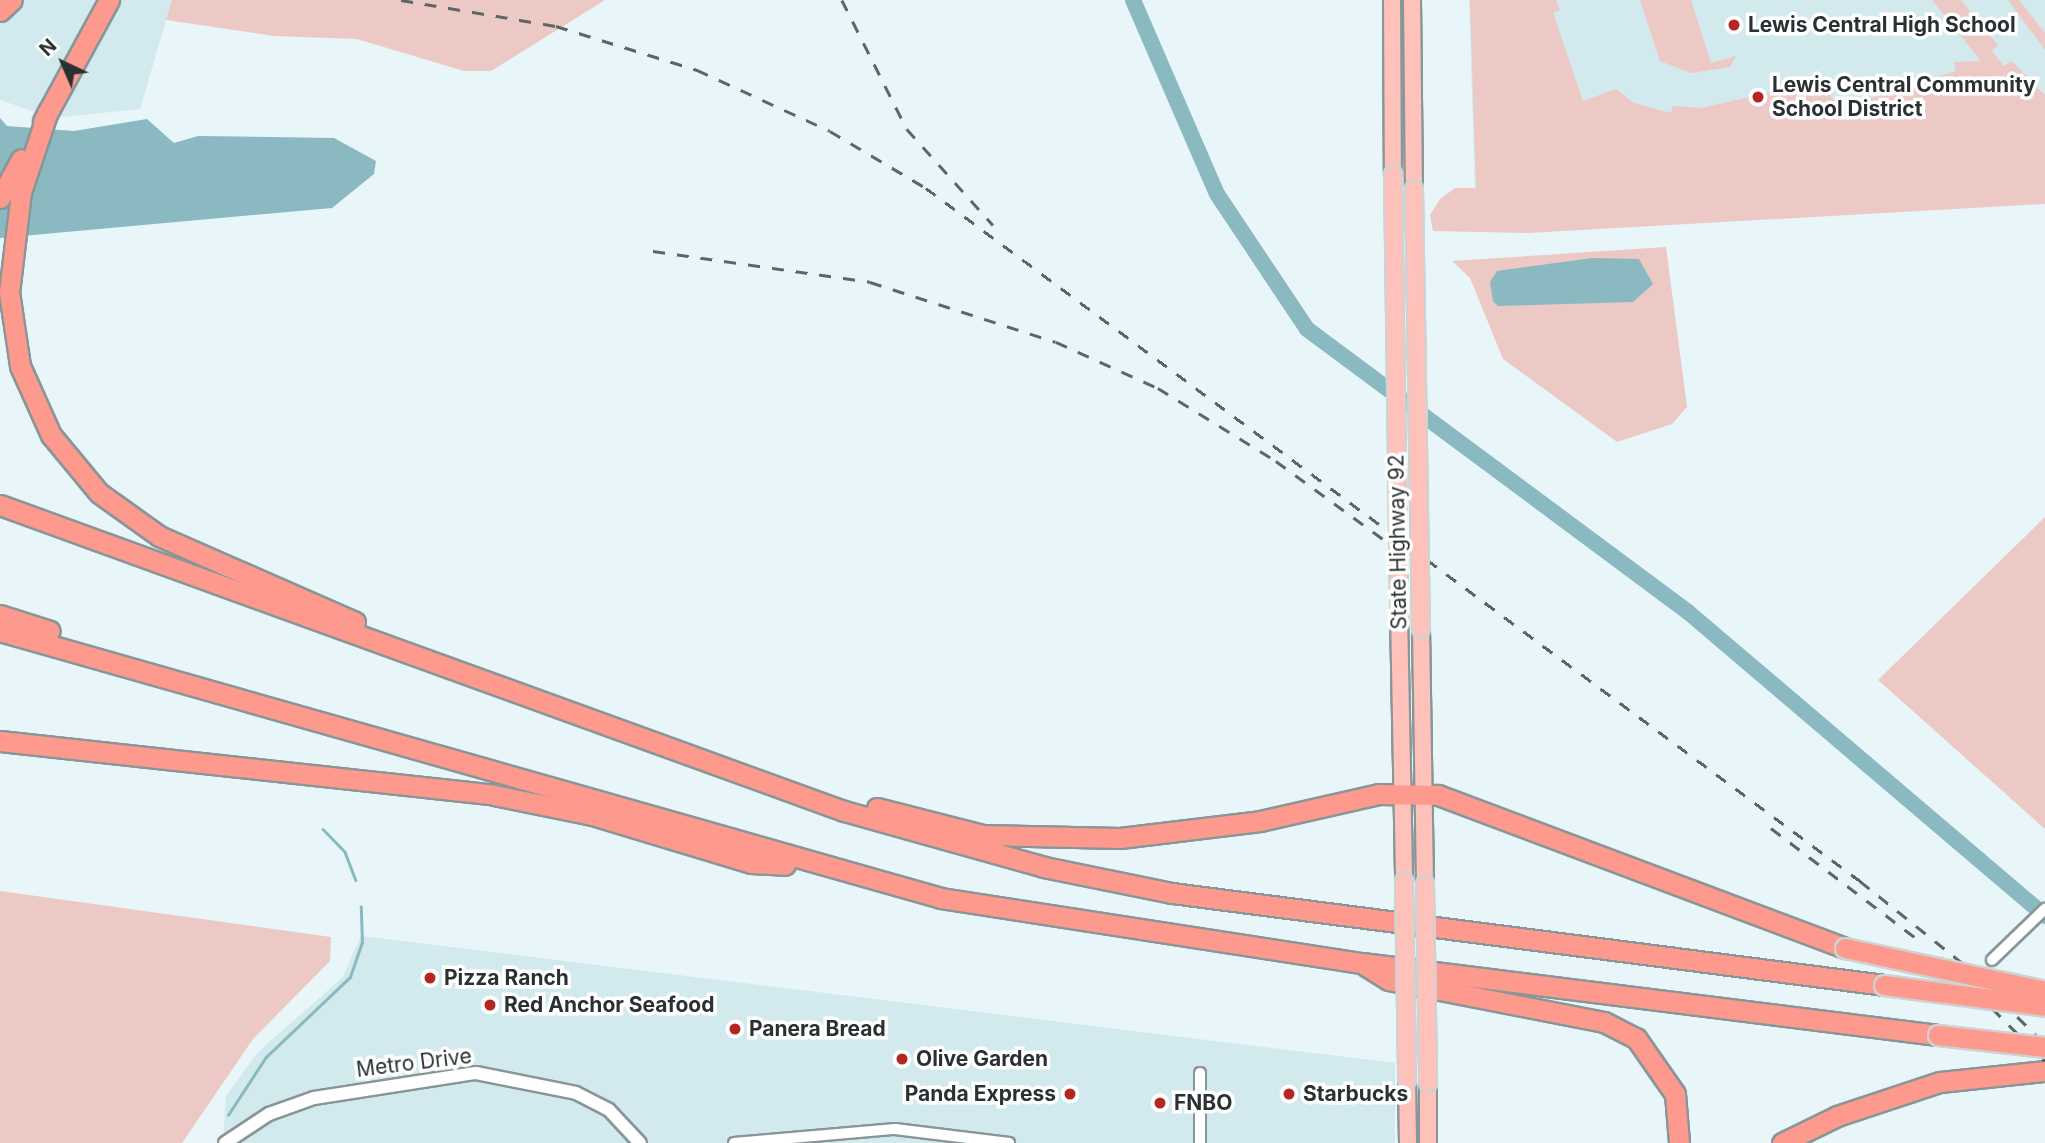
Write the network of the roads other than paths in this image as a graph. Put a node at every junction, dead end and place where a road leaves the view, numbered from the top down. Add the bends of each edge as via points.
1 (12, 0) edge
2 (109, 0) edge
3 (1392, 0) edge
4 (1412, 0) edge
5 (0, 11) edge
6 (48, 111) junction
7 (0, 198) edge
8 (0, 505) edge
9 (0, 615) edge
10 (0, 631) edge
11 (0, 642) edge
12 (410, 655) junction
13 (114, 659) junction
14 (176, 676) junction
15 (0, 741) edge
16 (780, 787) junction
17 (1403, 794) junction
18 (1423, 795) junction
19 (819, 867) junction
20 (2045, 909) edge
21 (1992, 960) dead end
22 (1362, 963) junction
23 (2045, 991) edge
24 (2045, 1006) edge
25 (2045, 1047) edge
26 (2038, 1071) edge
27 (1200, 1073) dead end
28 (225, 1143) edge
29 (640, 1143) edge
30 (734, 1143) edge
31 (1009, 1143) edge
32 (1200, 1143) edge
33 (1408, 1143) edge
34 (1428, 1143) edge
35 (1679, 1143) edge
36 (1782, 1143) edge

1 - 5 highway
2 - 6 highway
3 - 17 main road, State Highway 92, bridge
4 - 18 main road, State Highway 92, bridge
6 - 7 highway
6 - 12 highway via 25,176 9,260 15,347 38,412 77,471 133,520 358,623
8 - 12 highway
9 - 14 highway
10 - 13 highway
11 - 13 highway
12 - 16 highway
13 - 14 highway
14 - 19 highway
15 - 19 highway via 494,795 592,815 751,863
16 - 17 highway via 983,835 1075,839 1187,832
16 - 24 highway, bridge via 943,841 1172,893
17 - 18 highway
17 - 33 main road, State Highway 92, bridge
18 - 23 highway, bridge via 1438,795 1845,948
18 - 34 main road, State Highway 92, bridge
19 - 22 highway via 941,898
20 - 21 street
22 - 25 highway, bridge
22 - 35 highway via 1388,980 1604,1022 1636,1038 1675,1094
26 - 36 highway via 1906,1091
27 - 32 street
28 - 29 street, Metro Drive via 307,1100 476,1073 576,1093 618,1117
30 - 31 street via 865,1129

